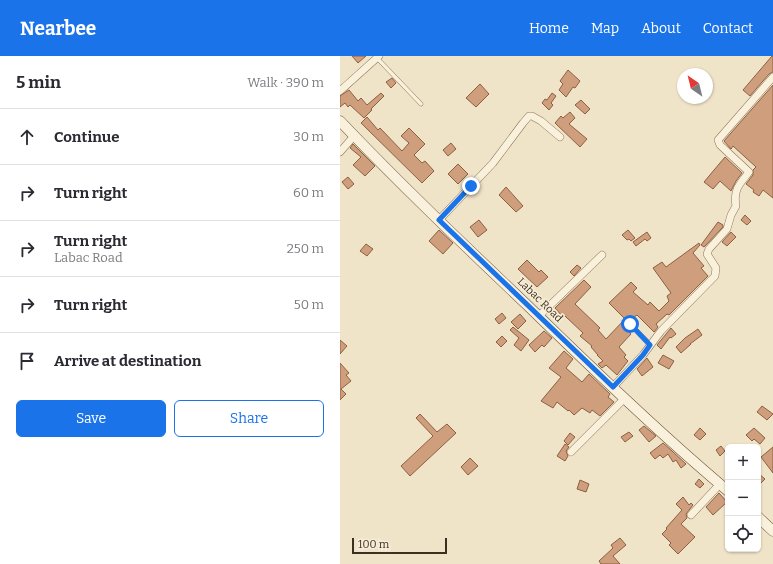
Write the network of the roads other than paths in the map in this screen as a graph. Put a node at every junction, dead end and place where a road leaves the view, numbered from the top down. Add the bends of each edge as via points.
1 (378, 57) edge
2 (773, 78) edge
3 (340, 91) edge
4 (421, 104) dead end
5 (340, 121) edge
6 (354, 136) junction
7 (560, 137) dead end
8 (340, 152) edge
9 (439, 220) junction
10 (602, 254) dead end
11 (539, 316) junction
12 (630, 324) dead end
13 (650, 345) junction
14 (613, 387) junction
15 (624, 398) junction
16 (571, 452) dead end
17 (720, 484) junction
18 (725, 488) edge
19 (691, 515) dead end
20 (761, 519) edge
21 (771, 525) edge

1 - 3 street
1 - 4 lane
2 - 13 street via 718,140 720,146 749,172 736,190 736,206 727,229 707,254 716,268 715,276
5 - 6 street, Labac Road
6 - 8 street
6 - 9 street, Labac Road
7 - 9 street via 541,121 529,116 493,163
9 - 11 street, Labac Road
10 - 11 street
11 - 14 street, Labac Road
12 - 13 lane
13 - 14 street
14 - 15 street, Labac Road
15 - 16 street
15 - 17 street, Labac Road
17 - 18 street, Labac Road
17 - 19 street
20 - 21 street

